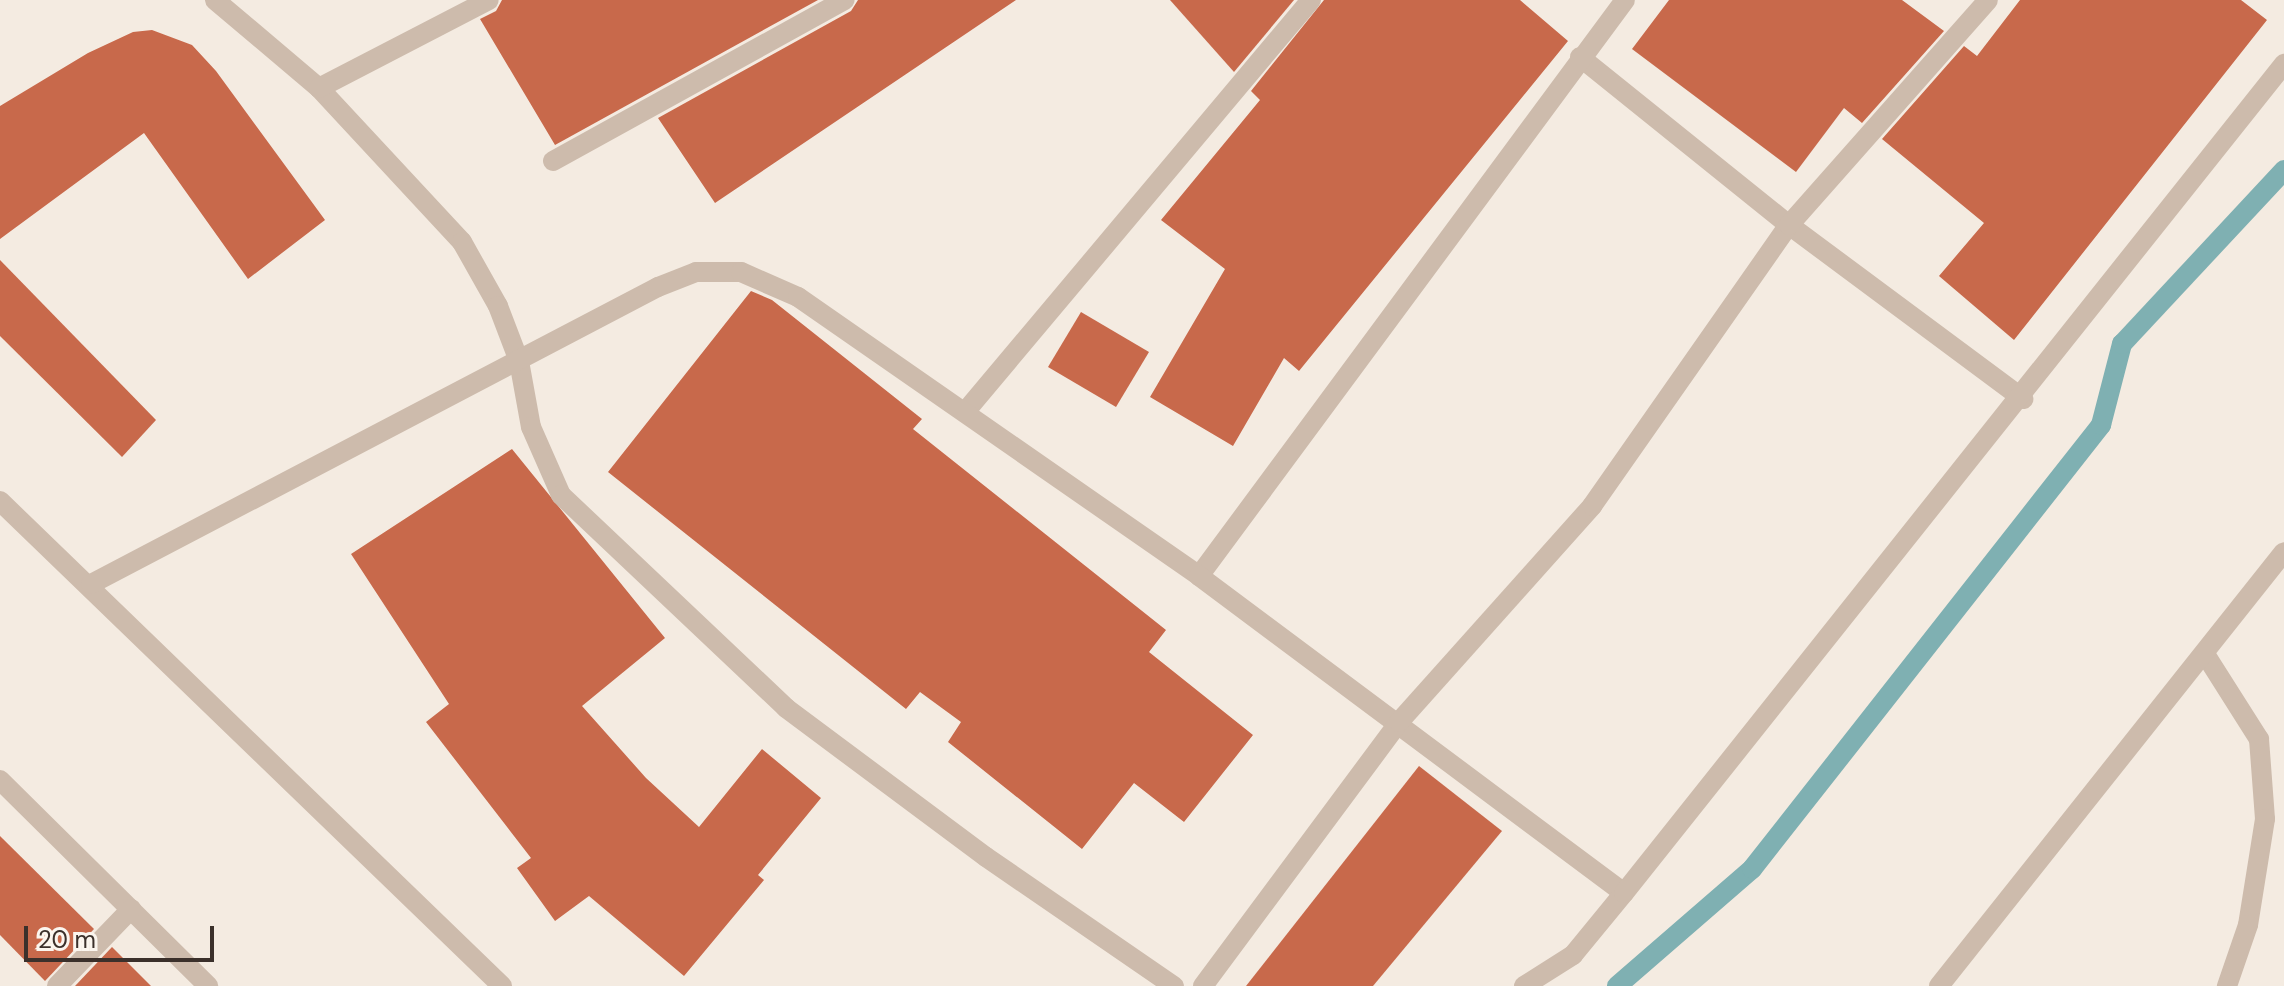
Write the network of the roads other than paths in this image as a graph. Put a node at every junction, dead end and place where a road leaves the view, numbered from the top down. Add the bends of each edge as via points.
1 (215, 0) edge
2 (489, 0) edge
3 (845, 0) edge
4 (1311, 0) edge
5 (1625, 0) edge
6 (1988, 0) edge
7 (1580, 57) junction
8 (2284, 64) edge
9 (319, 88) junction
10 (553, 161) dead end
11 (1789, 225) junction
12 (519, 361) junction
13 (2023, 399) junction
14 (965, 412) junction
15 (0, 501) edge
16 (2284, 552) edge
17 (1199, 576) junction
18 (91, 584) junction
19 (2205, 654) junction
20 (1399, 722) junction
21 (0, 780) edge
22 (1624, 893) junction
23 (131, 909) junction
24 (57, 986) edge
25 (208, 986) edge
26 (502, 986) edge
27 (1174, 986) edge
28 (1203, 986) edge
29 (1524, 986) edge
30 (1939, 986) edge
31 (2227, 986) edge

1 - 9 street
2 - 9 street
3 - 10 street
4 - 14 street
5 - 7 street
6 - 11 street
7 - 11 street
7 - 17 street
8 - 13 street
9 - 12 street via 462,242 498,306
11 - 13 street
11 - 20 street via 1592,506
12 - 14 street via 658,287 696,272 741,272 798,297
12 - 18 street
12 - 27 street via 531,427 561,495 786,708 986,857
13 - 22 street
14 - 17 street
15 - 18 street
16 - 19 street
17 - 20 street
18 - 26 street
19 - 30 street
19 - 31 street via 2259,739 2265,819 2248,925
20 - 22 street
20 - 28 street
21 - 23 street
22 - 29 street via 1573,955
23 - 24 street
23 - 25 street

